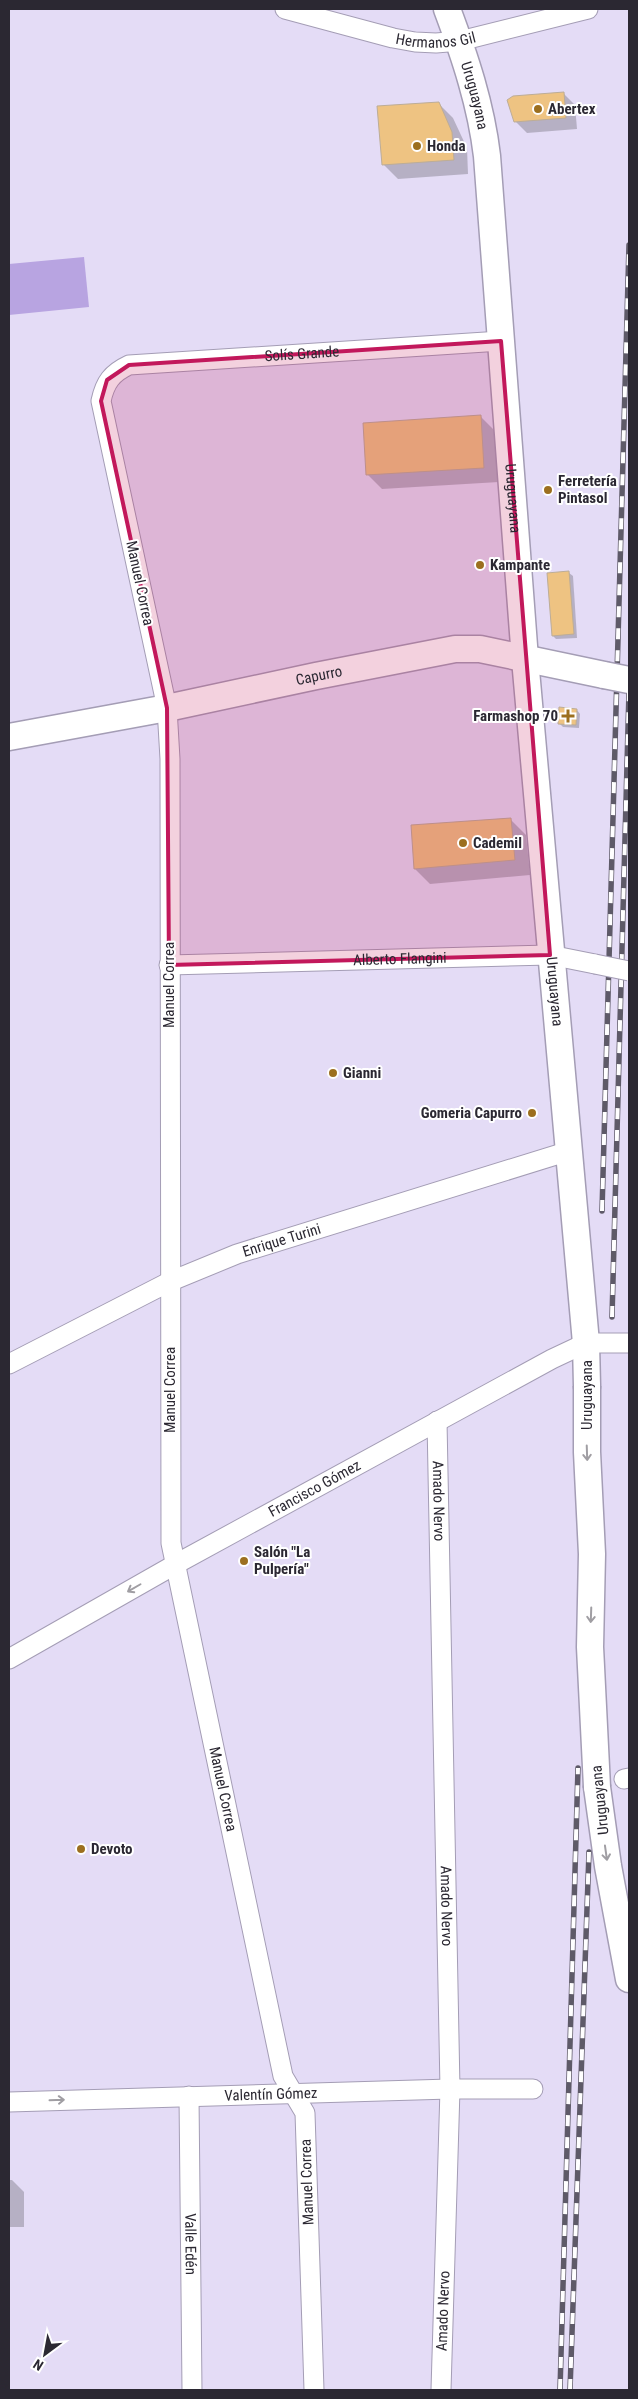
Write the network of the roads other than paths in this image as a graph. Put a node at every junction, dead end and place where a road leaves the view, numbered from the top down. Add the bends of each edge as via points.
1 (285, 9) edge
2 (447, 9) edge
3 (588, 9) edge
4 (460, 41) junction
5 (501, 341) junction
6 (108, 380) joint
7 (525, 658) junction
8 (629, 680) edge
9 (167, 708) junction
10 (9, 737) edge
11 (550, 955) junction
12 (169, 965) junction
13 (629, 970) edge
14 (569, 1151) junction
15 (169, 1282) junction
16 (586, 1343) junction
17 (629, 1343) edge
18 (9, 1364) edge
19 (437, 1421) junction
20 (176, 1564) junction
21 (9, 1659) edge
22 (629, 1979) edge
23 (450, 2089) junction
24 (533, 2089) dead end
25 (292, 2094) junction
26 (189, 2096) junction
27 (9, 2102) edge
28 (192, 2390) edge
29 (314, 2390) edge
30 (441, 2390) edge

1 - 4 street, Hermanos Gil via 415,42
2 - 4 street, Uruguayana
3 - 4 street, Hermanos Gil
4 - 5 street, Uruguayana via 484,126
5 - 6 street, Solís Grande via 130,365 116,371
5 - 7 street, Uruguayana
6 - 9 street, Manuel Correa via 101,401
7 - 8 street, Capurro, bridge
7 - 9 street, Capurro via 480,649 455,650
7 - 11 street, Uruguayana
9 - 10 street, Capurro
9 - 12 street, Manuel Correa via 170,759
11 - 12 street, Alberto Flangini
11 - 13 street, Alberto Flangini, bridge
11 - 14 street, Uruguayana
12 - 15 street, Manuel Correa
14 - 15 street, Enrique Turini via 237,1254
14 - 16 street, Uruguayana
15 - 18 street, Enrique Turini
15 - 20 street, Manuel Correa via 171,1543
16 - 17 street, Francisco Gómez
16 - 19 street, Francisco Gómez
16 -> 22 street, Uruguayana, bridge via 592,1554 590,1647 597,1787
19 - 20 street, Francisco Gómez
19 - 23 street, Amado Nervo
20 -> 21 street, Francisco Gómez
20 - 25 street, Manuel Correa via 283,2076
23 - 24 street, Valentín Gómez
23 - 25 street, Valentín Gómez
23 - 30 street, Amado Nervo
25 - 26 street, Valentín Gómez
25 - 29 street, Manuel Correa via 305,2113
27 -> 26 street, Valentín Gómez
26 - 28 street, Valle Edén

